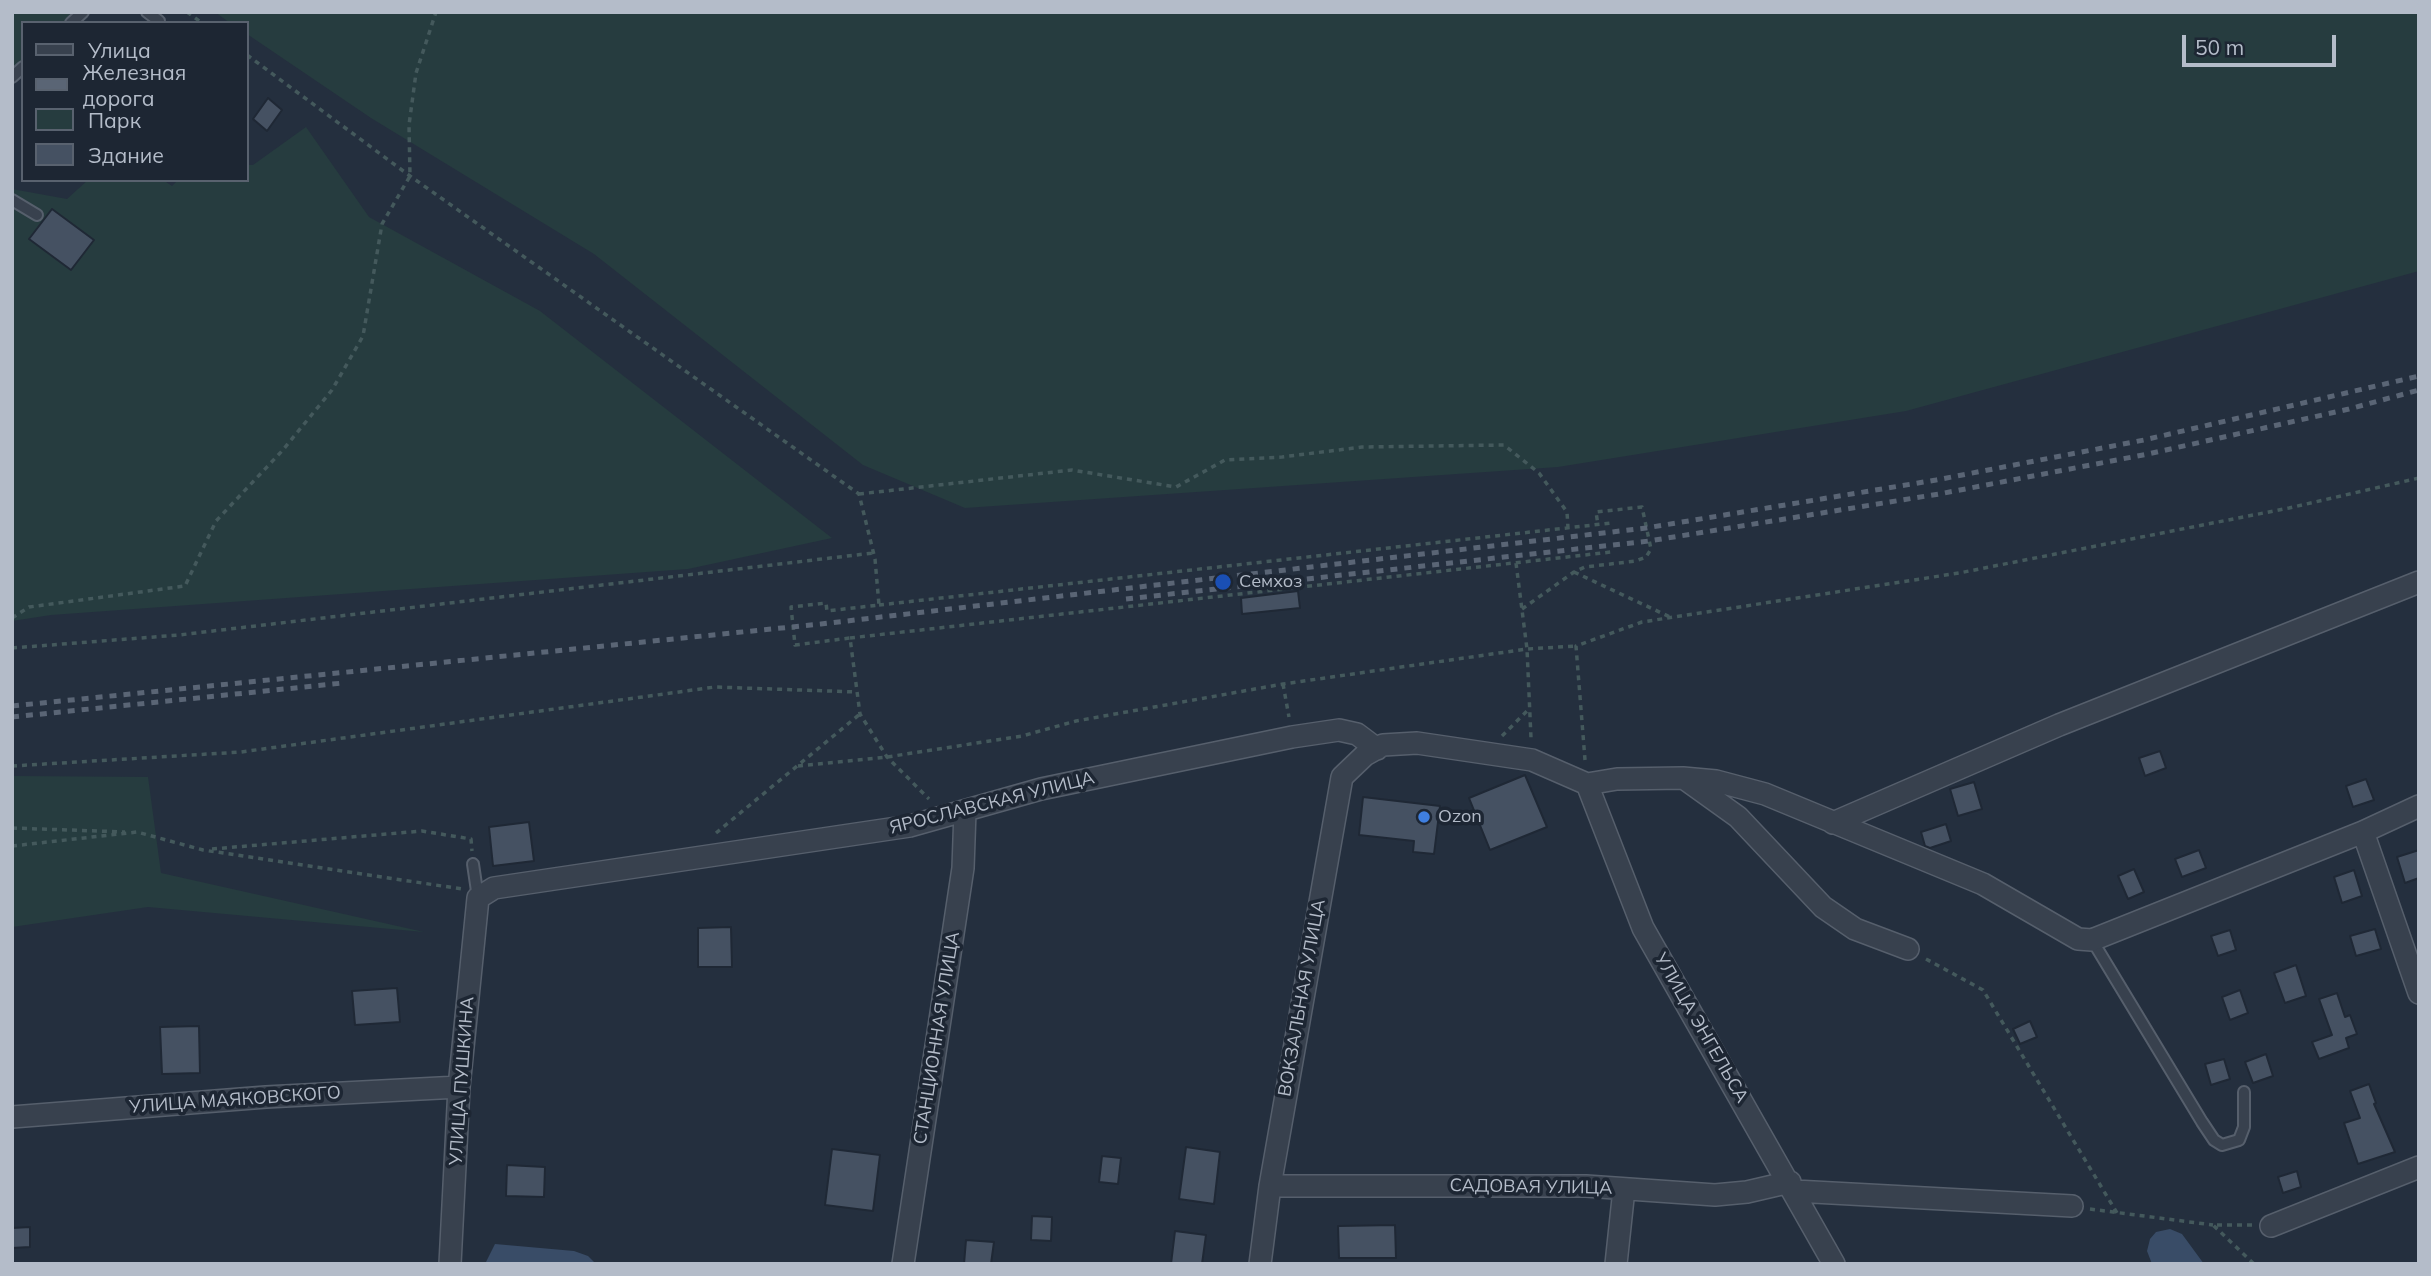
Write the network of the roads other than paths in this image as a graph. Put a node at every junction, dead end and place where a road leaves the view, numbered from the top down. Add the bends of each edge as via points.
1 (147, 12) edge
2 (159, 21) edge
3 (12, 200) edge
4 (37, 215) dead end
5 (2419, 582) edge
6 (1377, 748) junction
7 (1683, 778) junction
8 (1587, 783) junction
9 (2419, 806) edge
10 (960, 812) junction
11 (1833, 823) junction
12 (2363, 832) junction
13 (473, 864) road end
14 (478, 898) junction
15 (2092, 940) junction
16 (1908, 949) road end
17 (2419, 993) edge
18 (459, 1087) junction
19 (2244, 1091) dead end
20 (12, 1117) edge
21 (2419, 1167) edge
22 (1270, 1186) junction
23 (1793, 1186) junction
24 (1624, 1189) junction
25 (2072, 1206) road end
26 (2271, 1226) road end
27 (450, 1264) edge
28 (903, 1264) edge
29 (1260, 1264) edge
30 (1616, 1264) edge
31 (1834, 1264) edge

1 - 2 lane
3 - 4 lane
5 - 11 street via 2059,725
6 - 8 street via 1417,743 1532,760
6 - 10 street, ЯРОСЛАВСКАЯ УЛИЦА via 1357,734 1339,730 1292,737 1041,789
6 - 22 street, ВОКЗАЛЬНАЯ УЛИЦА via 1342,777
7 - 8 street
7 - 11 street via 1765,794
7 - 16 street via 1738,817 1823,907 1855,929
8 - 23 street, УЛИЦА ЭНГЕЛЬСА via 1643,928
9 - 12 street
10 - 14 street, ЯРОСЛАВСКАЯ УЛИЦА via 910,825 494,888
10 - 28 street, СТАНЦИОННАЯ УЛИЦА via 963,868
11 - 15 street via 1983,884 2078,939
12 - 15 street
12 - 17 street
13 - 14 lane
14 - 18 street, УЛИЦА ПУШКИНА
15 - 19 lane via 2202,1122 2222,1145 2239,1140 2244,1127
18 - 20 street, УЛИЦА МАЯКОВСКОГО
18 - 27 street, УЛИЦА ПУШКИНА
21 - 26 street
22 - 24 street, САДОВАЯ УЛИЦА
22 - 29 street, ВОКЗАЛЬНАЯ УЛИЦА
23 - 24 street, САДОВАЯ УЛИЦА via 1715,1195
23 - 25 street, САДОВАЯ УЛИЦА
23 - 31 street, УЛИЦА ЭНГЕЛЬСА
24 - 30 street

